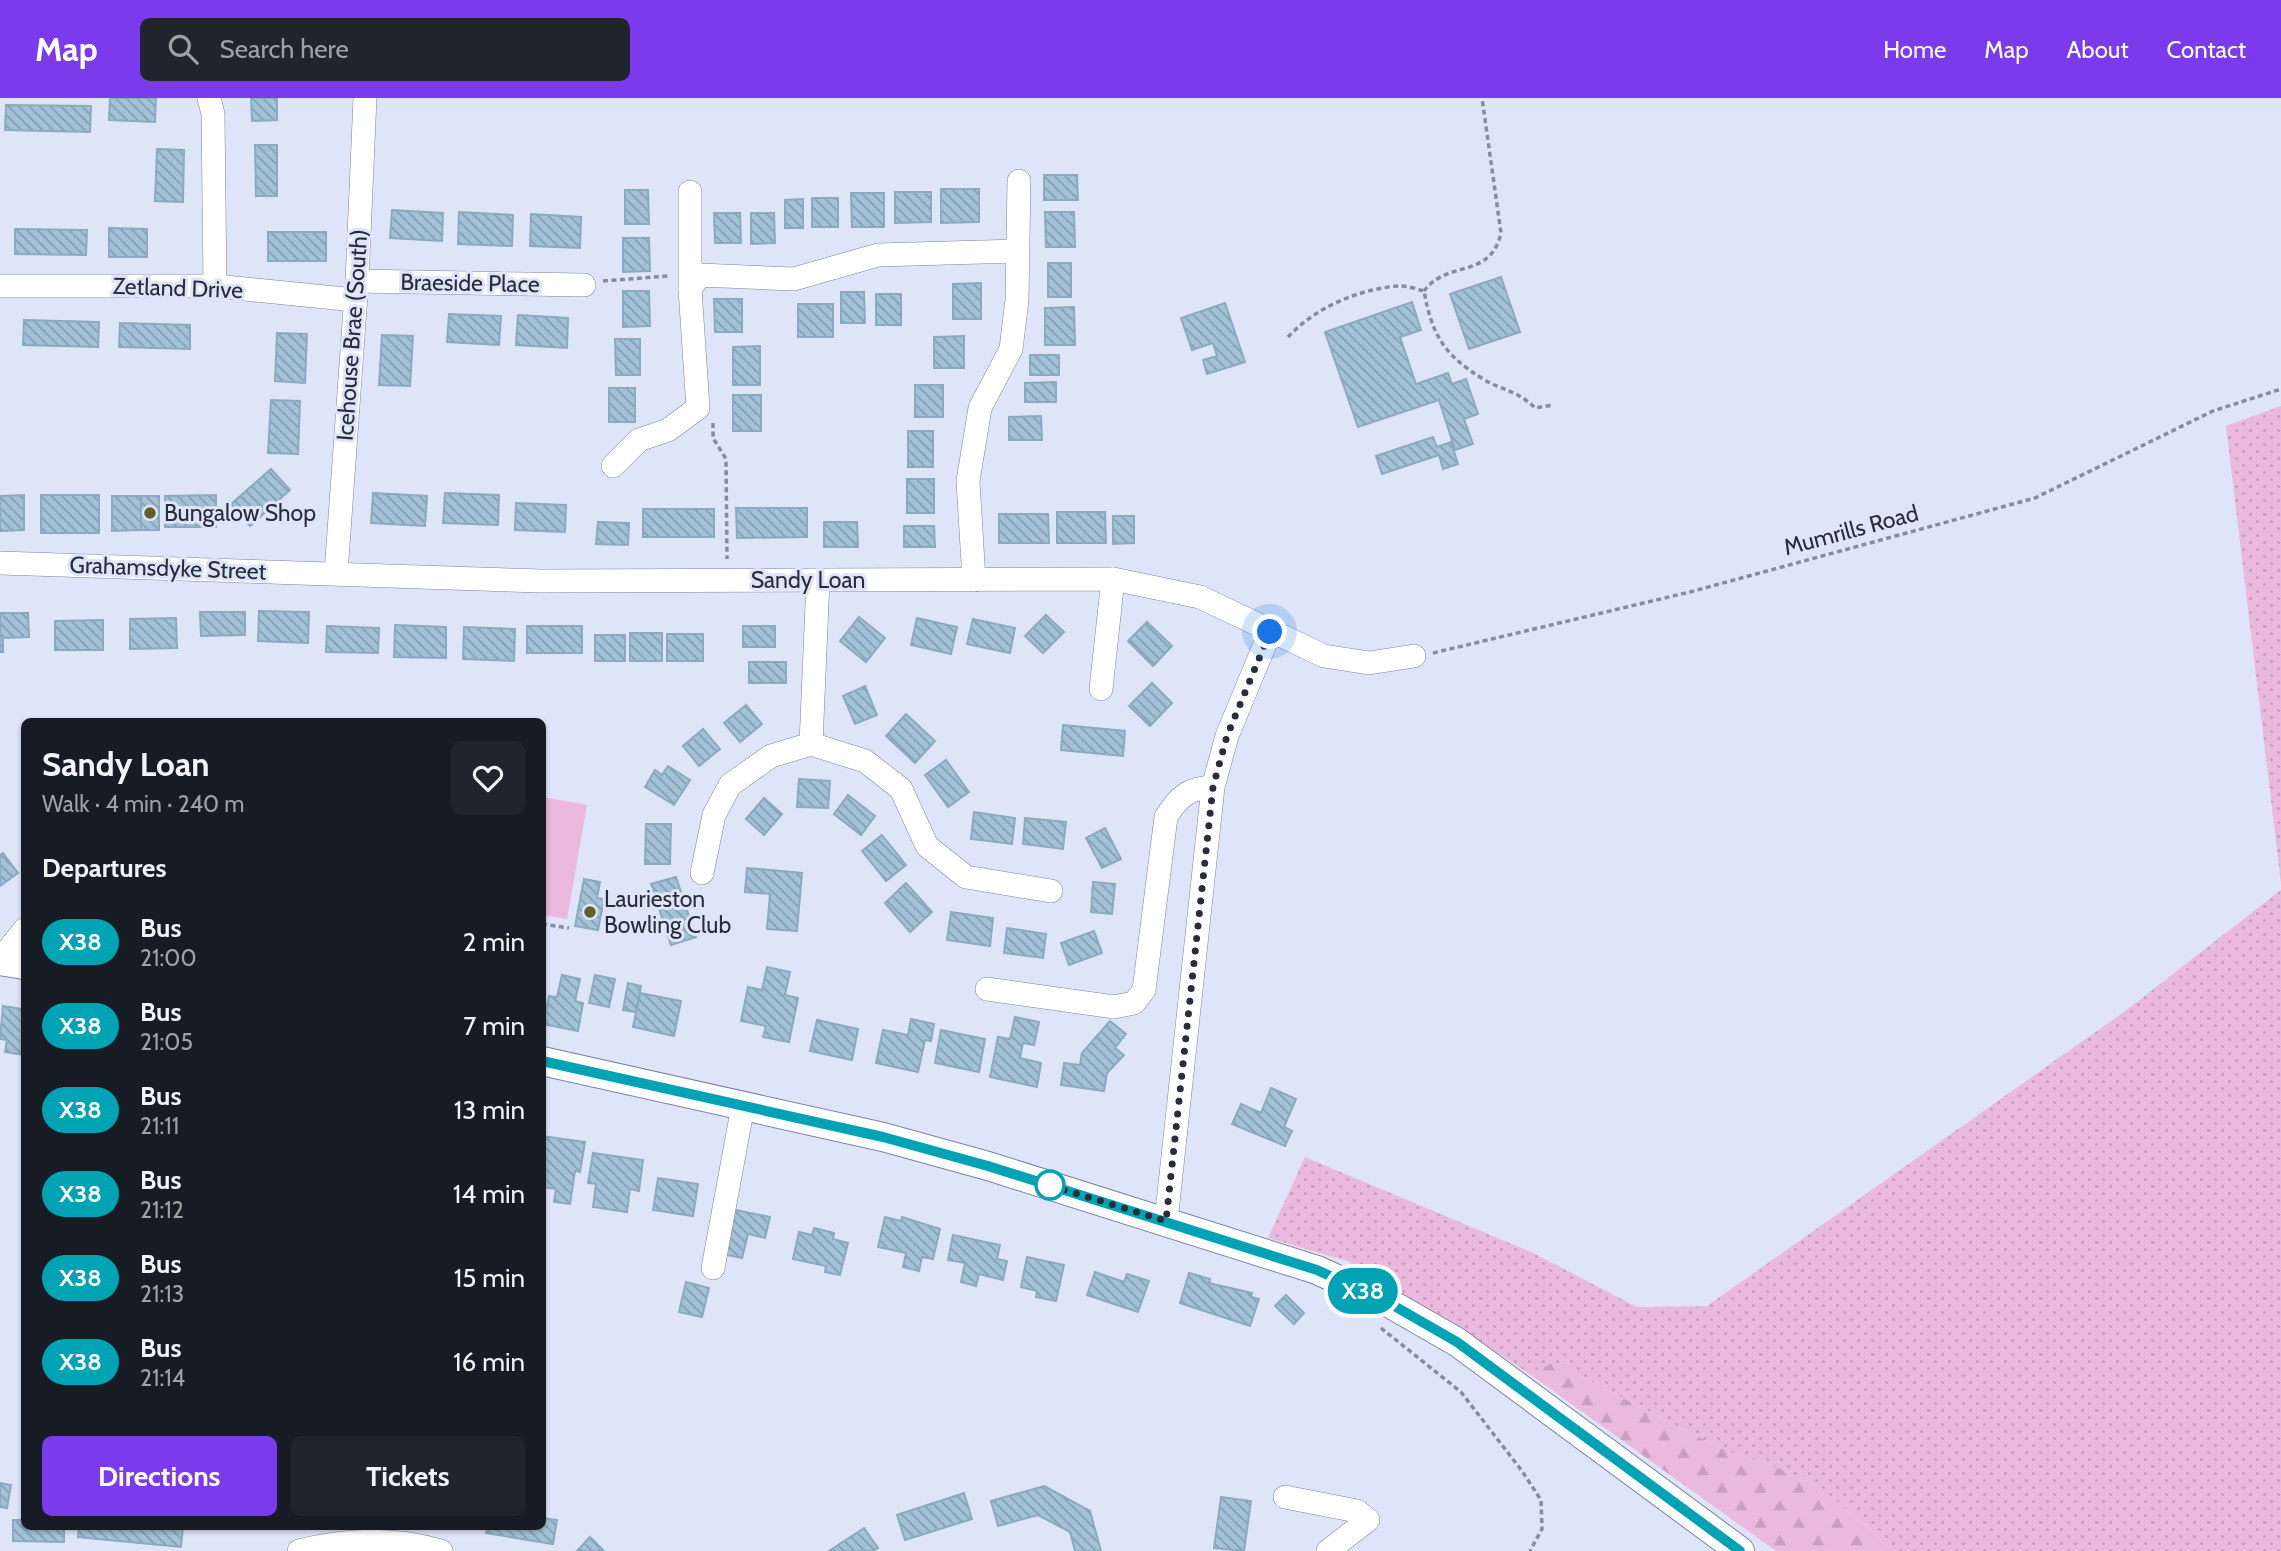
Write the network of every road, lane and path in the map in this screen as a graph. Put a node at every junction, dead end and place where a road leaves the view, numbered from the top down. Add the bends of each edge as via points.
1 (209, 98) edge
2 (365, 98) edge
3 (1482, 98) edge
4 (1019, 181) dead end
5 (690, 191) dead end
6 (1017, 251) junction
7 (690, 284) junction
8 (584, 285) joint
9 (0, 286) edge
10 (215, 286) junction
11 (356, 290) junction
12 (1424, 291) junction
13 (1287, 337) dead end
14 (2281, 389) edge
15 (1553, 405) dead end
16 (698, 408) junction
17 (612, 466) dead end
18 (0, 563) edge
19 (336, 573) junction
20 (1113, 579) junction
21 (726, 580) junction
22 (818, 580) junction
23 (974, 580) junction
24 (1270, 632) junction
25 (1414, 656) joint
26 (1101, 689) dead end
27 (811, 744) junction
28 (1213, 787) junction
29 (702, 873) dead end
30 (1051, 891) dead end
31 (546, 925) edge
32 (569, 928) dead end
33 (21, 934) edge
34 (0, 960) edge
35 (21, 964) edge
36 (987, 989) dead end
37 (546, 1062) edge
38 (743, 1106) junction
39 (1166, 1221) junction
40 (713, 1268) dead end
41 (1370, 1322) dead end
42 (1285, 1497) dead end
43 (299, 1551) edge
44 (441, 1551) edge
45 (1328, 1551) edge
46 (1530, 1551) edge
47 (1740, 1551) edge

1 - 10 street
2 - 11 street, Icehouse Brae (South)
3 - 12 path via 1501,233 1497,250 1483,263 1434,279
4 - 6 street
5 - 7 street
6 - 7 street via 878,255 794,279 700,275
6 - 23 street via 1011,349 980,408 968,481
7 - 8 path via 661,275
7 - 16 street
8 - 11 street, Braeside Place
9 - 10 street, Zetland Drive
10 - 11 street, Zetland Drive
11 - 19 street, Icehouse Brae (South)
12 - 13 path via 1399,285 1336,302 1306,318
12 - 15 path via 1438,342 1483,379 1522,395 1535,408
14 - 25 path, Mumrills Road via 2213,411 2035,498 1690,592
16 - 17 street via 668,430 639,440
16 - 21 path via 712,408 713,438 726,459
18 - 19 street, Grahamsdyke Street
19 - 21 street, Sandy Loan via 541,581
20 - 23 street, Sandy Loan
20 - 24 street, Sandy Loan via 1200,597
20 - 26 street
21 - 22 street, Sandy Loan
22 - 23 street, Sandy Loan
22 - 27 street
24 - 25 street, Sandy Loan via 1324,656 1369,663
24 - 28 street via 1227,736
27 - 29 street via 771,756 730,785 714,815
27 - 30 street via 864,761 901,789 927,846 966,877
28 - 36 street via 1192,788 1166,817 1144,990 1134,1003 1114,1007
28 - 39 street
31 - 32 path
33 - 34 street
34 - 35 main road
37 - 38 main road
38 - 39 main road via 935,1152
38 - 40 street
39 - 47 main road via 1317,1270 1423,1322 1457,1342
41 - 46 path via 1461,1391 1522,1471 1541,1500 1542,1529
42 - 45 street via 1357,1511 1368,1520
43 - 44 street via 370,1539

